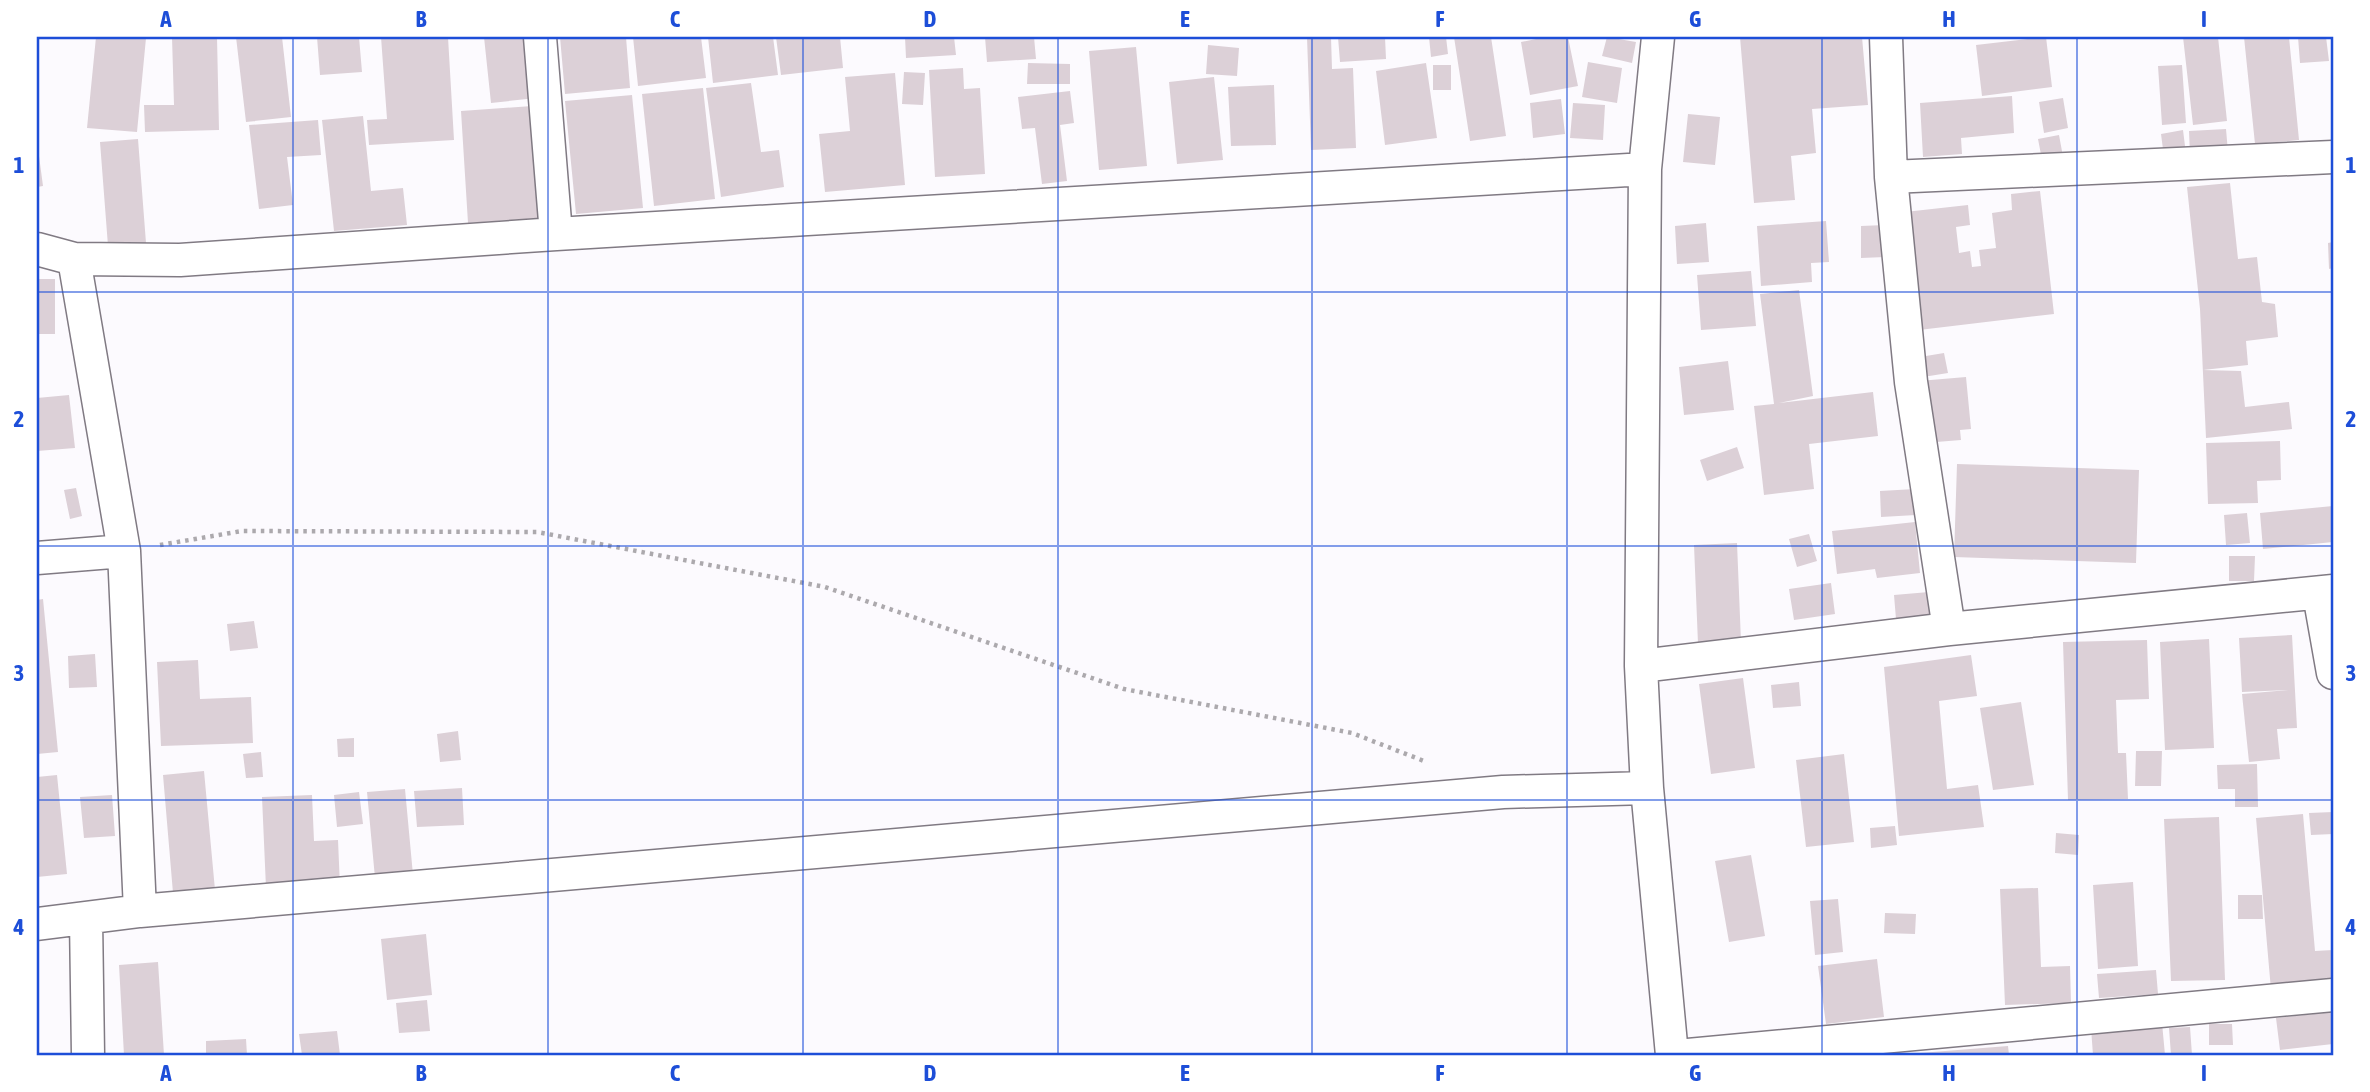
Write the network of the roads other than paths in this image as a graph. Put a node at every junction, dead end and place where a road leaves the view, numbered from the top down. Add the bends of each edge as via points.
1 (540, 37) edge
2 (1658, 37) edge
3 (1886, 37) edge
4 (2333, 158) edge
5 (1646, 169) junction
6 (1891, 177) junction
7 (556, 234) junction
8 (37, 249) edge
9 (74, 259) junction
10 (124, 551) junction
11 (37, 558) edge
12 (2326, 593) edge
13 (1949, 629) junction
14 (1641, 666) junction
15 (2333, 673) edge
16 (1647, 788) junction
17 (140, 911) junction
18 (86, 918) junction
19 (37, 924) edge
20 (2333, 995) edge
21 (88, 1055) edge
22 (1672, 1055) edge
23 (1688, 1055) edge

1 - 7 street
2 - 5 street
3 - 6 street
4 - 6 street
5 - 7 street
5 - 14 street
6 - 13 street via 1911,382
7 - 9 street via 180,260
8 - 9 street
9 - 10 street
10 - 11 street
10 - 17 street
12 - 13 street
12 - 15 street
13 - 14 street
14 - 16 street
16 - 17 street via 1503,792
16 - 22 street
17 - 18 street
18 - 19 street
18 - 21 street
20 - 23 street

